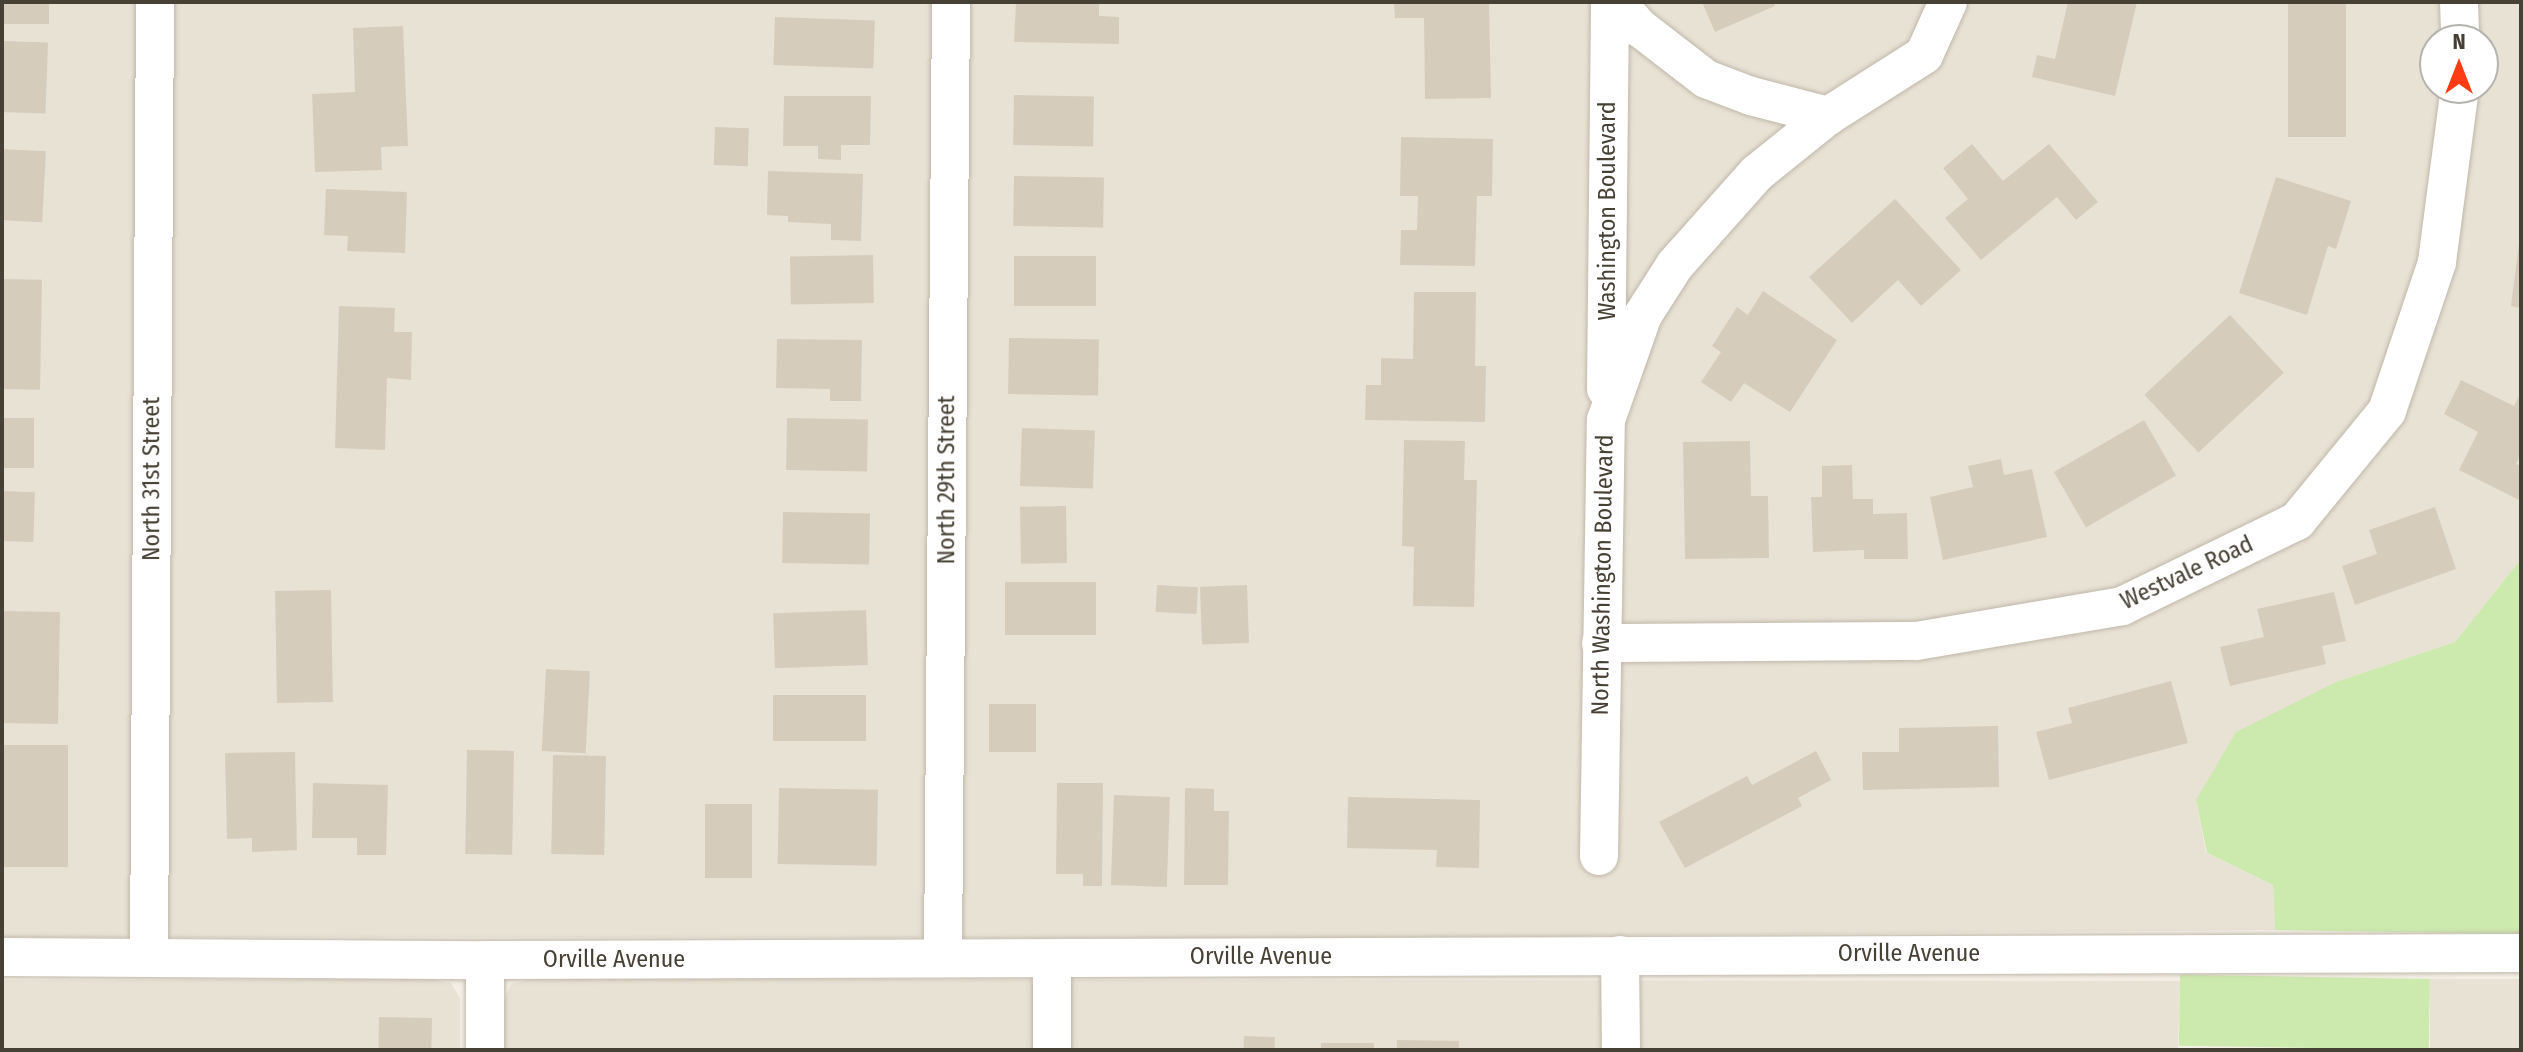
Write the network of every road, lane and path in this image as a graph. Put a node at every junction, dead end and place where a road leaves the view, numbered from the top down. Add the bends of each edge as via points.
1 (155, 2) edge
2 (951, 2) edge
3 (1610, 2) edge
4 (1617, 2) edge
5 (1948, 2) edge
6 (2459, 2) edge
7 (2460, 24) edge
8 (2458, 104) edge
9 (1828, 116) junction
10 (1606, 420) junction
11 (1601, 643) junction
12 (1599, 856) dead end
13 (2521, 953) edge
14 (1620, 955) junction
15 (2, 957) edge
16 (149, 957) junction
17 (943, 957) junction
18 (1052, 959) junction
19 (485, 960) junction
20 (485, 1050) edge
21 (1052, 1050) edge
22 (1621, 1050) edge

1 - 16 street, North 31st Street
2 - 17 street, North 29th Street
3 - 10 street, Washington Boulevard
4 - 9 street via 1640,28 1706,79
5 - 9 street, North Washington Boulevard via 1924,55
6 - 7 street
8 - 11 street, Westvale Road via 2437,262 2387,411 2297,521 2122,606 1916,641
9 - 10 street, North Washington Boulevard via 1757,173 1675,265 1643,315
10 - 11 street, North Washington Boulevard
11 - 12 street, North Washington Boulevard
13 - 14 street, Orville Avenue
14 - 18 street, Orville Avenue
14 - 22 street
15 - 16 street, Orville Avenue
16 - 19 street, Orville Avenue
17 - 18 street, Orville Avenue
17 - 19 street, Orville Avenue
18 - 21 street
19 - 20 street

